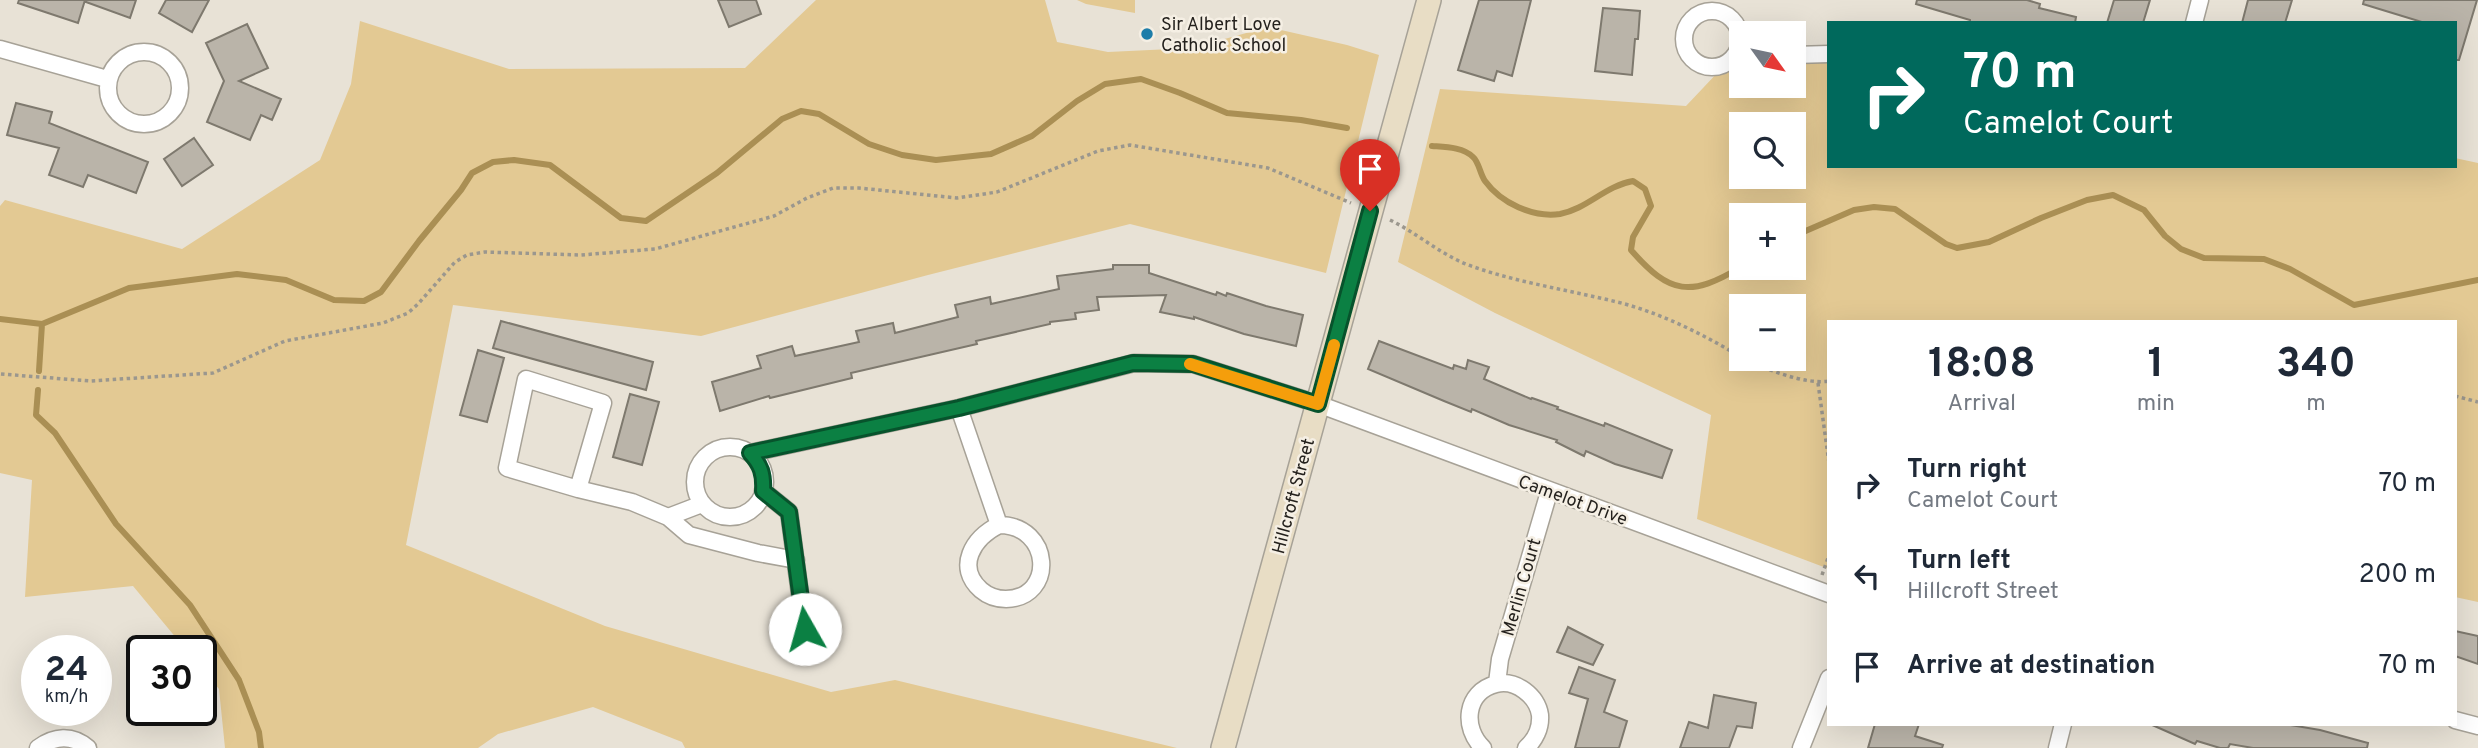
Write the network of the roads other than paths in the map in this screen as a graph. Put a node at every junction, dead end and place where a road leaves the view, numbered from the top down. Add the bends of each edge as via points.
1 (1429, 0) edge
2 (2200, 0) edge
3 (2195, 21) edge
4 (0, 50) edge
5 (1827, 54) edge
6 (1806, 55) edge
7 (107, 79) junction
8 (1318, 404) junction
9 (959, 408) junction
10 (750, 453) junction
11 (578, 489) junction
12 (763, 491) junction
13 (1549, 492) junction
14 (702, 503) junction
15 (668, 517) junction
16 (999, 525) junction
17 (796, 560) junction
18 (1827, 593) edge
19 (807, 646) dead end
20 (1497, 683) junction
21 (1827, 683) edge
22 (2457, 721) edge
23 (2062, 726) edge
24 (2478, 726) edge
25 (38, 748) edge
26 (88, 748) edge
27 (1223, 748) edge
28 (1483, 748) edge
29 (1525, 748) edge
30 (1801, 748) edge
31 (2057, 748) edge

1 - 8 street, Hillcroft Street
2 - 3 street
4 - 7 street
5 - 6 street
7 - 7 street via 114,109 134,123 158,122 179,97 180,85 171,64 152,53 127,56
8 - 9 street, Camelot Drive via 1193,364 1133,363
8 - 13 street, Camelot Drive
8 - 27 street, Hillcroft Street
9 - 10 street, Camelot Drive
9 - 16 street
10 - 12 street via 760,463
10 - 14 street via 726,447 704,457 695,480
11 - 11 street via 603,403 526,379 507,468
11 - 15 street via 632,502
12 - 14 street via 753,507 737,516 718,514
12 - 17 street via 789,512
13 - 18 street, Camelot Drive
13 - 20 street, Merlin Court
14 - 15 street
15 - 17 street via 689,535
16 - 16 street via 1027,533 1040,552 1040,575 1026,593 1015,598 992,597 981,591 969,569 973,545
17 - 19 street
20 - 28 street via 1476,698 1471,708 1470,731
20 - 29 street via 1518,687 1536,702 1540,725
21 - 30 street
22 - 24 street
23 - 31 street
25 - 26 street via 61,738 72,738

